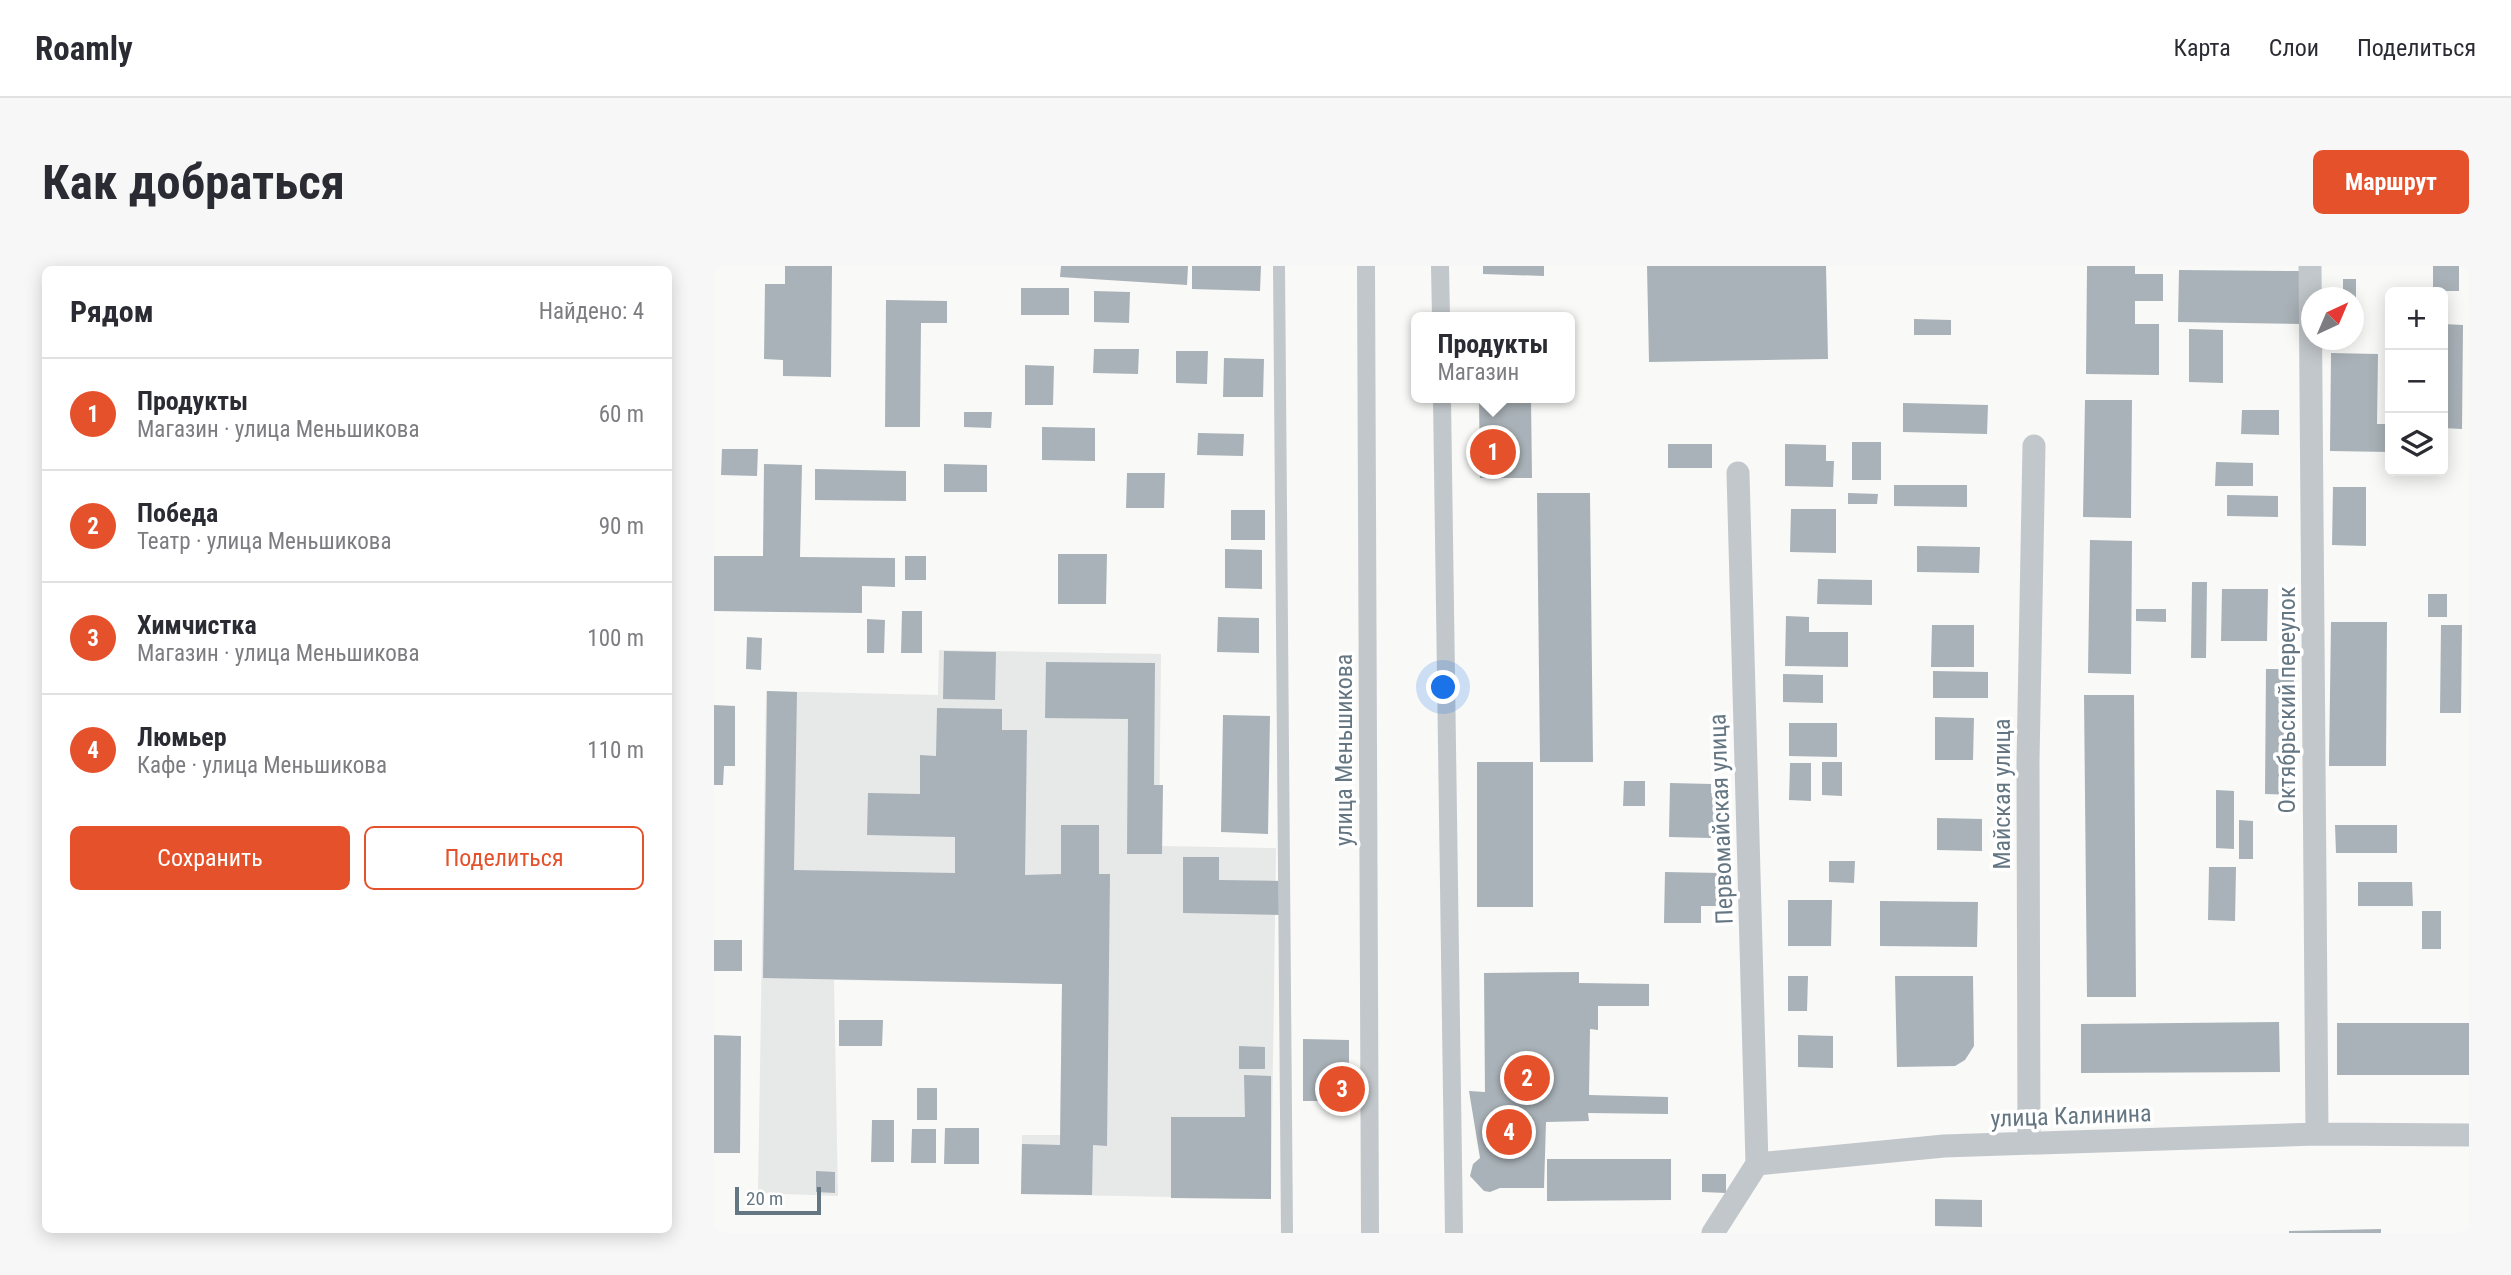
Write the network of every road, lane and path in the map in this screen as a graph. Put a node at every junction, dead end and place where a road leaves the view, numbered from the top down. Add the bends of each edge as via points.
1 (1279, 266) edge
2 (1366, 266) edge
3 (1440, 266) edge
4 (2310, 266) edge
5 (1441, 312) edge
6 (1442, 403) edge
7 (2034, 446) dead end
8 (1738, 473) dead end
9 (2317, 1134) junction
10 (2469, 1135) edge
11 (2029, 1143) junction
12 (1757, 1164) junction
13 (1286, 1233) edge
14 (1370, 1233) edge
15 (1454, 1233) edge
16 (1713, 1233) edge

1 - 13 lane
2 - 14 street, улица Меньшикова
3 - 5 street
4 - 9 street, Октябрьский переулок
6 - 15 street
7 - 11 street, Майская улица via 2028,761
8 - 12 street, Первомайская улица
9 - 10 street, улица Калинина
9 - 11 street, улица Калинина
11 - 12 street, улица Калинина via 1944,1146
12 - 16 street

